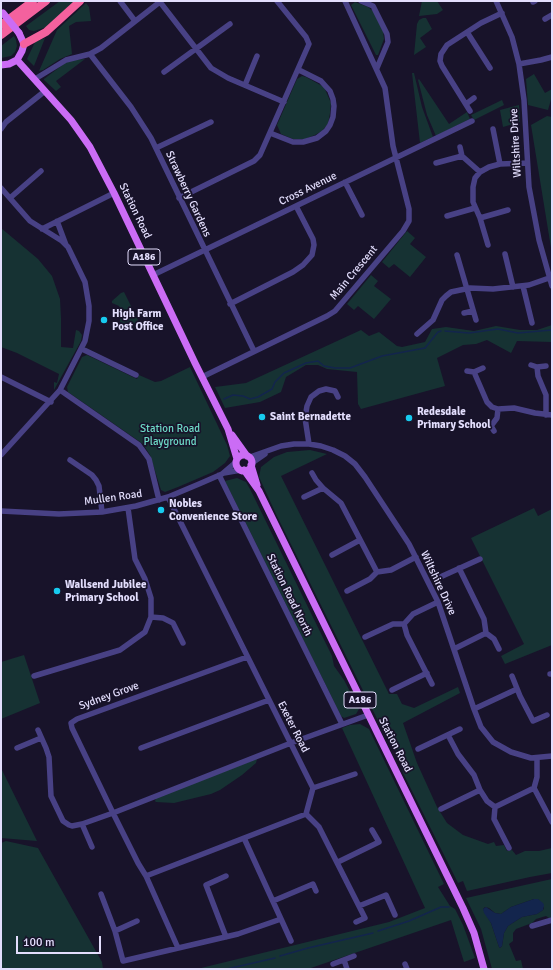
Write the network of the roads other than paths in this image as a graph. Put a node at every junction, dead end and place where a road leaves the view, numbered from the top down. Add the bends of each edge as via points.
1 (33, 1) edge
2 (46, 1) edge
3 (80, 1) edge
4 (120, 1) edge
5 (276, 1) edge
6 (345, 1) edge
7 (361, 1) edge
8 (496, 1) edge
9 (161, 2) edge
10 (2, 13) edge
11 (502, 13) junction
12 (552, 15) edge
13 (545, 19) dead end
14 (136, 21) junction
15 (230, 24) dead end
16 (1, 25) edge
17 (467, 32) junction
18 (1, 35) edge
19 (24, 44) junction
20 (196, 49) junction
21 (90, 54) junction
22 (257, 56) dead end
23 (552, 57) edge
24 (17, 60) junction
25 (520, 64) junction
26 (1, 65) edge
27 (377, 68) junction
28 (490, 68) dead end
29 (299, 70) junction
30 (164, 72) dead end
31 (35, 79) junction
32 (245, 85) junction
33 (45, 91) junction
34 (474, 98) dead end
35 (284, 102) junction
36 (466, 104) junction
37 (470, 110) dead end
38 (472, 121) dead end
39 (211, 122) dead end
40 (1, 129) edge
41 (493, 129) dead end
42 (270, 133) junction
43 (460, 147) dead end
44 (156, 148) junction
45 (462, 156) junction
46 (396, 157) junction
47 (527, 162) junction
48 (436, 163) dead end
49 (500, 164) junction
50 (40, 171) dead end
51 (480, 172) junction
52 (345, 182) junction
53 (1, 188) edge
54 (114, 193) junction
55 (10, 198) junction
56 (179, 198) junction
57 (296, 206) junction
58 (475, 208) junction
59 (508, 210) dead end
60 (362, 215) dead end
61 (447, 216) dead end
62 (480, 218) junction
63 (57, 221) junction
64 (42, 229) junction
65 (66, 245) junction
66 (488, 245) dead end
67 (204, 250) junction
68 (505, 254) dead end
69 (457, 256) dead end
70 (153, 275) junction
71 (549, 278) junction
72 (523, 286) junction
73 (552, 286) edge
74 (513, 287) junction
75 (466, 289) junction
76 (230, 304) junction
77 (473, 311) junction
78 (464, 313) dead end
79 (476, 320) dead end
80 (532, 322) dead end
81 (417, 334) dead end
82 (82, 349) junction
83 (254, 351) junction
84 (531, 365) dead end
85 (546, 366) dead end
86 (537, 367) junction
87 (483, 368) dead end
88 (467, 371) dead end
89 (474, 372) junction
90 (136, 375) dead end
91 (1, 377) edge
92 (202, 377) junction
93 (60, 390) junction
94 (338, 397) dead end
95 (51, 402) junction
96 (498, 409) junction
97 (549, 415) edge
98 (484, 424) dead end
99 (230, 432) junction
100 (308, 444) junction
101 (1, 455) edge
102 (70, 460) dead end
103 (250, 460) junction
104 (237, 461) junction
105 (243, 470) junction
106 (312, 473) dead end
107 (220, 474) junction
108 (324, 488) junction
109 (259, 491) junction
110 (168, 497) junction
111 (304, 497) dead end
112 (159, 500) junction
113 (128, 508) junction
114 (1, 511) edge
115 (102, 512) junction
116 (360, 540) junction
117 (332, 555) dead end
118 (416, 557) junction
119 (480, 558) dead end
120 (459, 568) junction
121 (377, 572) junction
122 (438, 578) dead end
123 (347, 591) dead end
124 (438, 602) junction
125 (151, 617) junction
126 (404, 624) junction
127 (486, 633) junction
128 (365, 637) dead end
129 (183, 643) dead end
130 (454, 649) junction
131 (499, 649) dead end
132 (247, 657) junction
133 (427, 673) junction
134 (34, 676) dead end
135 (512, 676) dead end
136 (432, 684) dead end
137 (517, 689) junction
138 (392, 690) dead end
139 (269, 700) junction
140 (474, 709) junction
141 (368, 715) junction
142 (547, 715) dead end
143 (342, 724) junction
144 (460, 729) dead end
145 (38, 730) dead end
146 (448, 735) junction
147 (41, 738) junction
148 (291, 743) junction
149 (17, 748) dead end
150 (141, 748) dead end
151 (418, 749) dead end
152 (552, 756) edge
153 (537, 758) junction
154 (355, 774) dead end
155 (313, 788) junction
156 (534, 788) junction
157 (480, 790) junction
158 (495, 807) junction
159 (441, 809) dead end
160 (113, 813) junction
161 (306, 814) junction
162 (552, 822) edge
163 (82, 824) junction
164 (372, 830) dead end
165 (244, 838) junction
166 (92, 847) dead end
167 (509, 848) dead end
168 (338, 862) junction
169 (146, 876) junction
170 (226, 876) dead end
171 (316, 891) dead end
172 (101, 894) dead end
173 (273, 901) junction
174 (359, 906) junction
175 (395, 915) dead end
176 (281, 919) junction
177 (552, 920) edge
178 (137, 921) dead end
179 (356, 922) dead end
180 (532, 926) dead end
181 (115, 931) junction
182 (226, 936) junction
183 (287, 938) dead end
184 (178, 948) junction
185 (354, 956) dead end
186 (344, 960) junction
187 (333, 964) dead end
188 (347, 969) edge
189 (484, 969) edge

1 - 16 highway
2 - 18 highway
3 - 19 highway via 46,32
4 - 14 street
5 - 29 street via 309,42
6 - 27 street, Main Crescent
7 - 27 street via 375,8 388,37
8 - 11 street, Wiltshire Drive
9 - 14 street
9 - 20 street
10 - 19 main road, bridge via 19,33
11 - 17 street
11 - 25 street, Wiltshire Drive
12 - 13 street
14 - 21 street
15 - 20 street
17 - 28 street
17 - 36 street via 445,47 440,59 444,70
19 - 24 main road
20 - 30 street
20 - 32 street via 212,68 223,76
21 - 31 street via 66,60
21 - 44 street, Strawberry Gardens via 131,107
22 - 32 street
23 - 25 street
24 - 26 main road
24 - 31 main road, Station Road / A186
25 - 47 street, Wiltshire Drive
27 - 46 street, Main Crescent via 386,93
29 - 35 street
29 - 42 street via 321,81 330,92 334,114 330,125 317,138 303,142 293,142
31 - 33 main road, Station Road / A186
32 - 35 street
33 - 40 street via 6,122
33 - 54 main road, Station Road / A186 via 71,120 90,147
34 - 36 street
35 - 42 street
36 - 37 street
38 - 46 street, Cross Avenue
39 - 44 street
41 - 49 street
42 - 56 street via 256,159
43 - 45 street
44 - 56 street, Strawberry Gardens
45 - 48 street
45 - 51 street
46 - 52 street, Cross Avenue
46 - 83 street, Main Crescent via 410,213 409,222 403,231 335,311
47 - 49 street
47 - 71 street, Wiltshire Drive via 536,227
49 - 51 street
50 - 55 street
51 - 58 street via 473,187
52 - 57 street, Cross Avenue
52 - 60 street
53 - 55 street
54 - 63 street
54 - 70 main road, Station Road / A186
55 - 64 street via 30,221
56 - 67 street, Strawberry Gardens
57 - 67 street, Cross Avenue
57 - 76 street via 313,239 312,255 293,272
58 - 61 street
58 - 62 street
59 - 62 street
62 - 66 street
63 - 64 street
63 - 65 street
64 - 65 street
65 - 82 street via 82,275 89,306 87,337
67 - 70 street, Cross Avenue
67 - 76 street, Strawberry Gardens
68 - 74 street
69 - 75 street
70 - 92 main road, Station Road / A186
71 - 72 street
71 - 73 street, Wiltshire Drive
72 - 74 street
72 - 80 street
74 - 75 street
75 - 77 street
75 - 81 street via 446,296 433,320
76 - 83 street, Strawberry Gardens
77 - 78 street
77 - 79 street
82 - 90 street
82 - 93 street
83 - 92 street, Main Crescent
84 - 86 street
85 - 86 street
86 - 97 street
87 - 89 street
88 - 89 street
89 - 96 street via 487,404
91 - 95 street
92 - 99 main road, Station Road / A186
93 - 95 street
93 - 112 street via 139,445 149,459
94 - 100 street via 335,391 326,389 310,397 305,418
95 - 101 street
96 - 97 street via 514,408
96 - 98 street via 493,429
99 - 103 main road, Station Road / A186
99 - 104 main road, Station Road / A186
100 - 103 street, Wiltshire Drive via 289,444
100 - 118 street, Wiltshire Drive via 333,450 355,464
102 - 115 street via 96,480
103 - 104 main road via 241,455
103 - 105 main road via 247,470
103 - 109 main road, Station Road / A186
104 - 105 main road, Station Road via 237,465
104 - 107 street, Mullen Road
105 - 107 street, Mullen Road
105 - 109 main road, Station Road / A186
106 - 108 street
107 - 110 street, Mullen Road
107 - 143 street, Station Road North
108 - 111 street
108 - 116 street via 343,505
109 - 141 main road, Station Road / A186
110 - 112 street, Mullen Road
110 - 132 street, Exeter Road
112 - 113 street, Mullen Road
113 - 115 street, Mullen Road
113 - 125 street via 135,559 151,598
114 - 115 street, Mullen Road via 59,514
116 - 117 street
116 - 121 street
118 - 121 street via 391,570
118 - 124 street, Wiltshire Drive
119 - 120 street
120 - 122 street
120 - 127 street via 484,619
121 - 123 street via 370,579
124 - 126 street via 413,614
124 - 130 street, Wiltshire Drive
125 - 129 street via 163,618 173,623
125 - 134 street via 145,632 120,650
126 - 128 street via 393,624
126 - 133 street via 407,636
127 - 130 street
127 - 131 street via 494,639
130 - 140 street, Wiltshire Drive
132 - 139 street, Exeter Road
132 - 160 street, Sydney Grove via 74,720 72,728
133 - 136 street
133 - 138 street
135 - 137 street
137 - 140 street
137 - 142 street via 533,721
139 - 148 street, Exeter Road
139 - 150 street
140 - 153 street, Wiltshire Drive via 481,727 497,745 516,754
141 - 143 street
141 - 189 main road, Station Road / A186 via 468,918
143 - 148 street
144 - 146 street
145 - 147 street
146 - 151 street
146 - 157 street via 472,772
147 - 149 street
147 - 163 street via 49,757 51,796 58,812 66,824
148 - 155 street, Exeter Road
148 - 160 street
152 - 153 street, Wiltshire Drive
153 - 156 street via 538,777
154 - 155 street
155 - 161 street
156 - 158 street
156 - 162 street
157 - 158 street via 487,801
157 - 159 street
158 - 167 street via 494,819
160 - 163 street
160 - 169 street, Sydney Grove
161 - 165 street
161 - 168 street via 319,827
163 - 166 street
164 - 168 street via 378,842
165 - 169 street
165 - 173 street
168 - 174 street
169 - 184 street, Sydney Grove
170 - 182 street via 206,885
171 - 173 street via 313,884
172 - 181 street
173 - 176 street
174 - 175 street via 386,895
174 - 179 street via 365,918
176 - 182 street
176 - 183 street
177 - 180 street
178 - 181 street
181 - 184 street via 123,961
182 - 184 street
185 - 186 street
186 - 187 street
186 - 188 street

